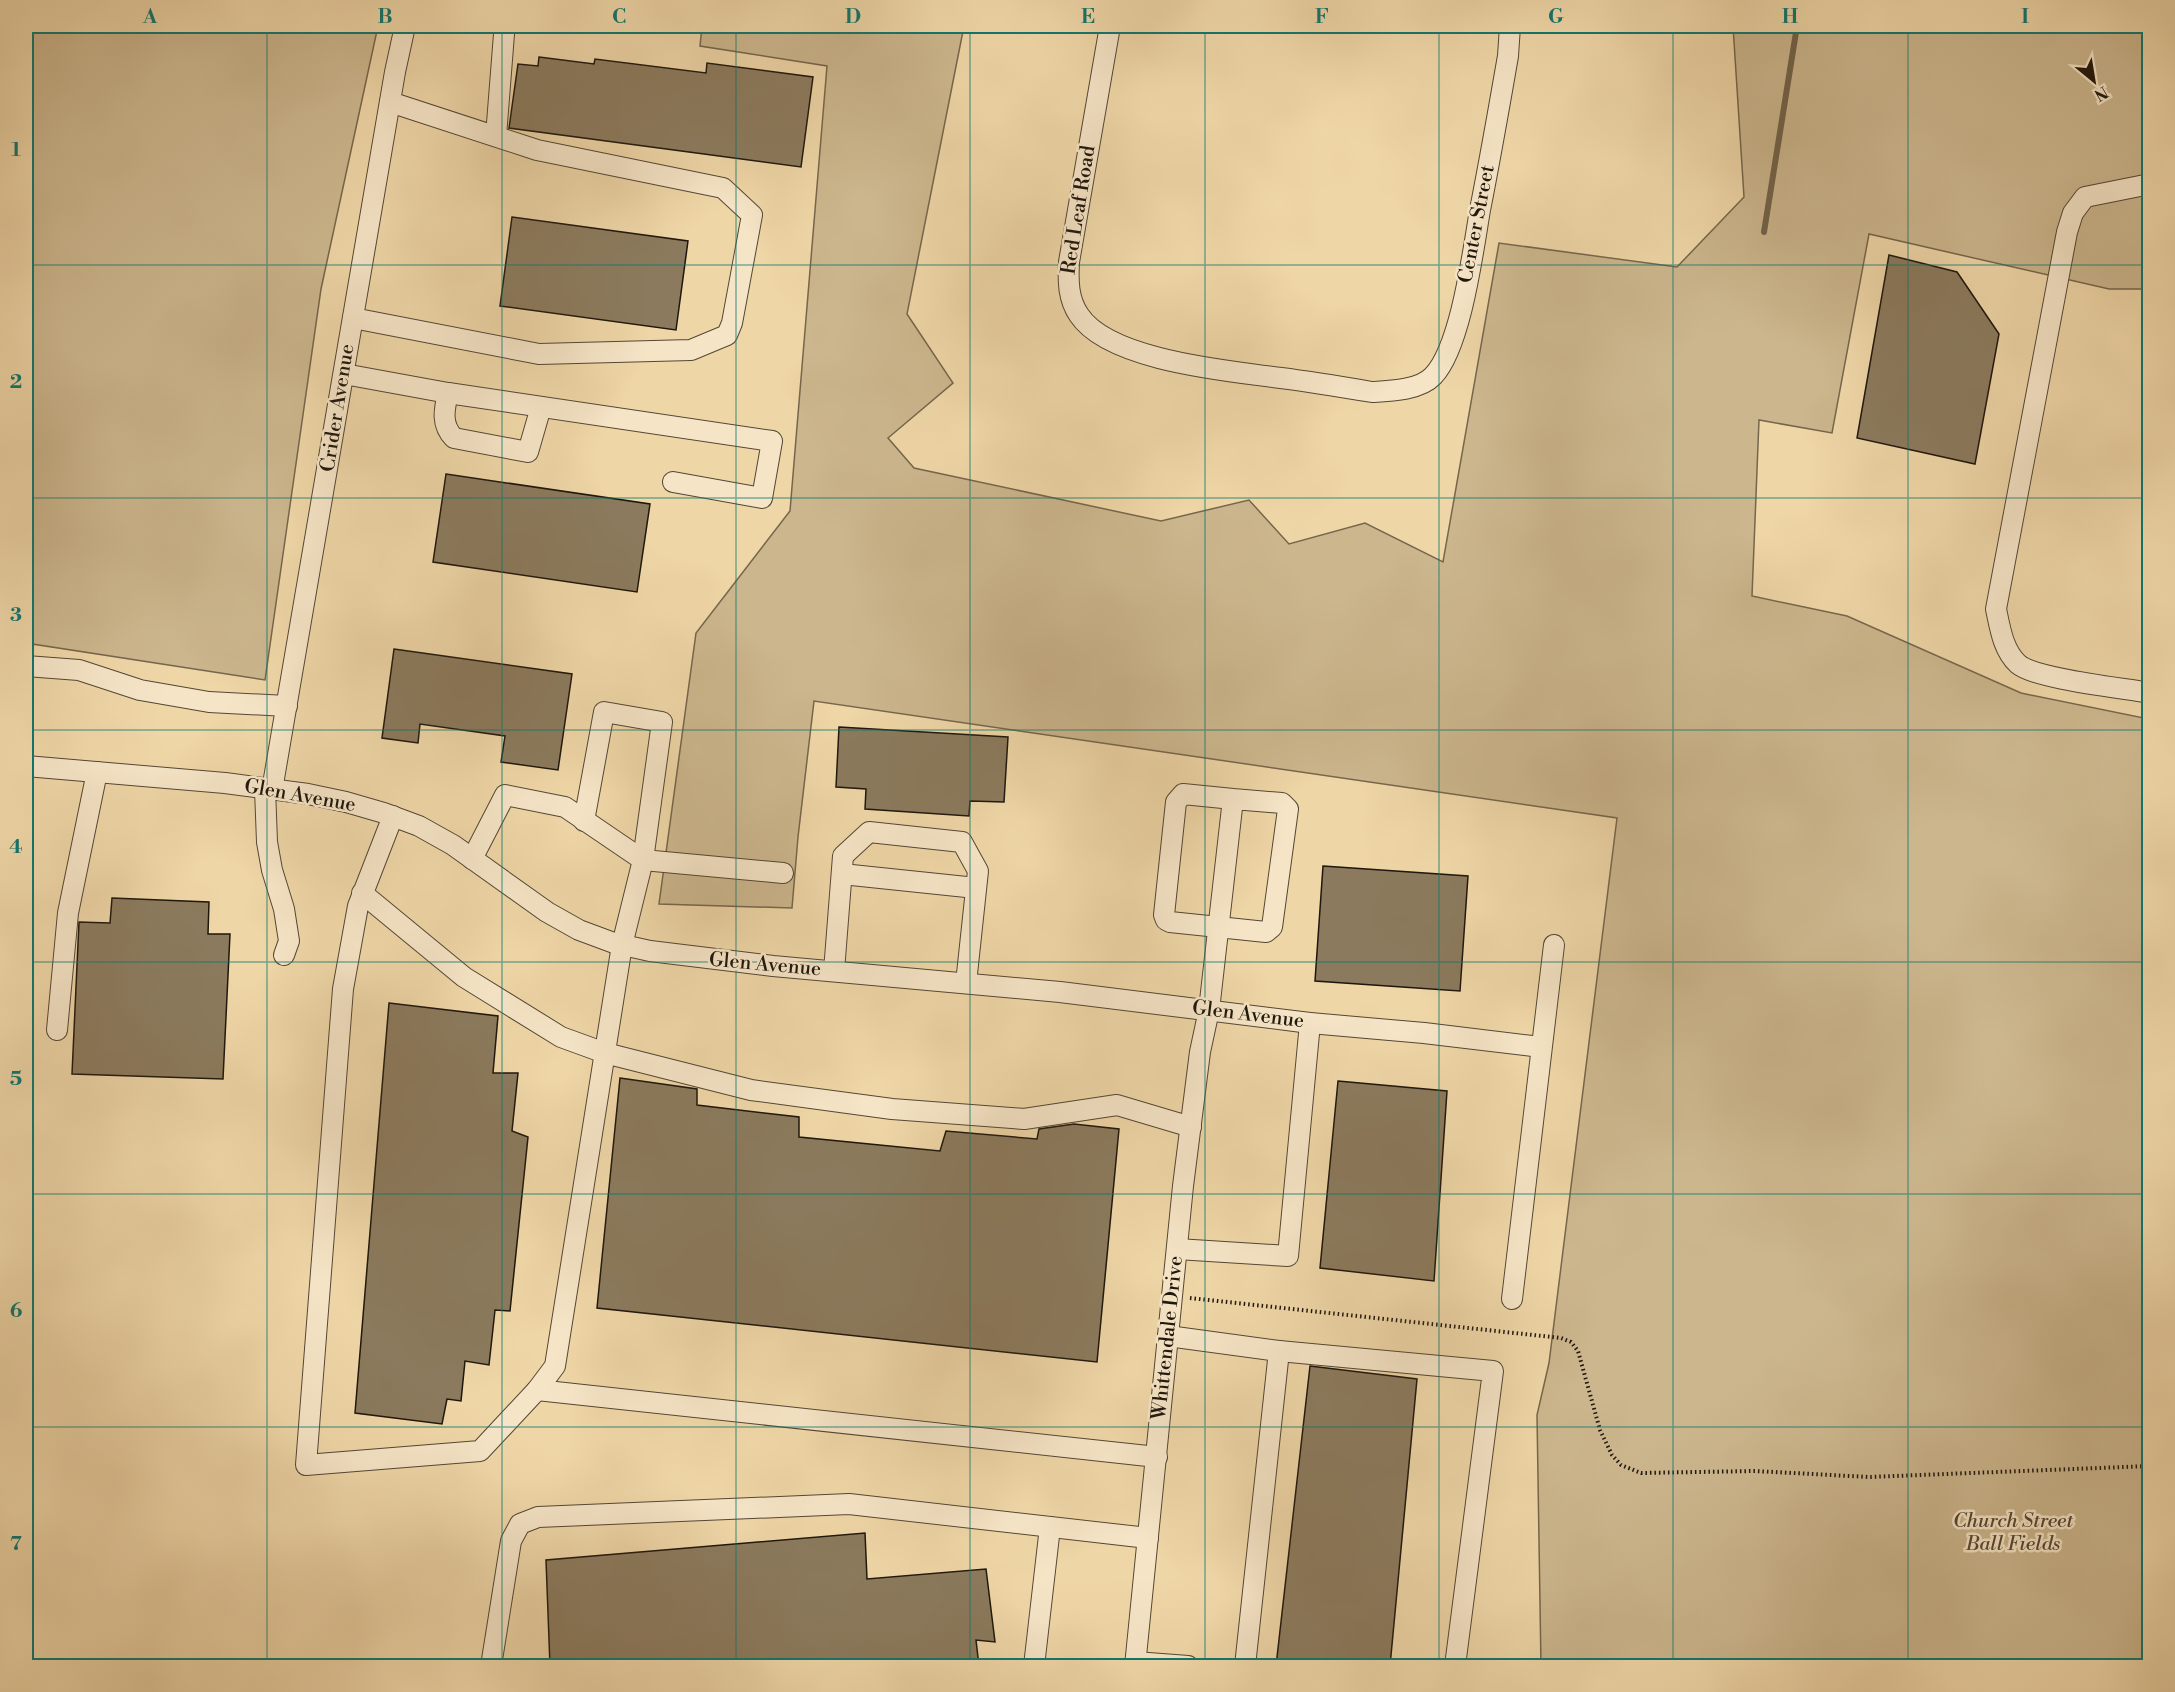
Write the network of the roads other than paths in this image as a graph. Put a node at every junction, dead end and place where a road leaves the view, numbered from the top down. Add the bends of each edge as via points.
1 (405, 26) edge
2 (1110, 26) edge
3 (1510, 26) edge
4 (504, 34) dead end
5 (390, 102) junction
6 (496, 136) junction
7 (2150, 184) edge
8 (353, 318) junction
9 (344, 374) junction
10 (1395, 390) joint
11 (448, 393) junction
12 (541, 406) junction
13 (673, 482) dead end
14 (26, 666) edge
15 (2150, 693) edge
16 (287, 706) junction
17 (26, 766) edge
18 (97, 772) junction
19 (269, 789) junction
20 (1233, 799) junction
21 (393, 816) junction
22 (584, 821) junction
23 (472, 859) junction
24 (643, 860) junction
25 (783, 873) dead end
26 (842, 874) junction
27 (976, 888) junction
28 (362, 893) junction
29 (1219, 928) junction
30 (622, 945) junction
31 (1554, 945) dead end
32 (284, 955) dead end
33 (834, 971) junction
34 (966, 983) junction
35 (1209, 1010) junction
36 (1310, 1023) junction
37 (57, 1030) dead end
38 (1541, 1047) junction
39 (605, 1053) junction
40 (1191, 1127) junction
41 (1177, 1249) junction
42 (1512, 1299) dead end
43 (1168, 1336) junction
44 (1280, 1351) junction
45 (537, 1390) junction
46 (1156, 1456) junction
47 (1050, 1527) junction
48 (1148, 1538) junction
49 (1135, 1664) edge
50 (491, 1666) edge
51 (1034, 1666) edge
52 (1188, 1666) edge
53 (1245, 1666) edge
54 (1455, 1666) edge

1 - 5 street, Crider Avenue
2 - 10 street, Red Leaf Road via 1069,262 1071,302 1080,317 1118,344 1178,363 1372,392
3 - 10 street, Center Street via 1475,240 1452,343 1432,377
4 - 6 street
5 - 6 street
5 - 8 street, Crider Avenue
6 - 8 street via 537,150 723,188 752,215 727,335 691,350 539,354
7 - 15 street via 2085,197 2073,213 1996,609 2006,648 2019,664 2037,674
8 - 9 street, Crider Avenue
9 - 11 street
9 - 16 street, Crider Avenue
11 - 12 street
11 - 12 street via 444,422 454,438 528,452
12 - 13 street via 772,441 762,498
14 - 16 street via 79,670 140,690 209,702
16 - 19 street, Crider Avenue
17 - 18 street, Glen Avenue
18 - 19 street, Glen Avenue
18 - 37 street via 68,913
19 - 21 street, Glen Avenue via 346,802
19 - 32 street, Crider Avenue via 267,842 289,942
20 - 29 street, Whittendale Drive
20 - 29 street via 1282,803 1288,809 1272,927 1266,932
20 - 29 street via 1183,794 1178,797 1166,892 1166,920
21 - 23 street, Glen Avenue via 419,826
21 - 28 street
22 - 23 street via 565,807 505,795
22 - 24 street
22 - 24 street via 604,712 662,722
23 - 30 street, Glen Avenue via 546,912 579,930
24 - 25 street
24 - 30 street
26 - 27 street
26 - 27 street via 843,856 869,832 962,842 978,871
26 - 33 street
27 - 34 street
28 - 39 street via 464,977 561,1036
28 - 45 street via 343,989 306,1465 480,1451
29 - 35 street, Whittendale Drive
30 - 33 street, Glen Avenue via 689,958
30 - 39 street
31 - 38 street
33 - 34 street, Glen Avenue
34 - 35 street, Glen Avenue
35 - 36 street, Glen Avenue
35 - 40 street, Whittendale Drive
36 - 38 street, Glen Avenue
36 - 41 street via 1288,1256
38 - 42 street
39 - 40 street via 751,1090 892,1110 1024,1119 1117,1106
39 - 45 street via 555,1366
40 - 41 street, Whittendale Drive
41 - 43 street, Whittendale Drive
43 - 44 street
43 - 46 street, Whittendale Drive
44 - 53 street
44 - 54 street via 1493,1371
45 - 46 street
46 - 48 street, Whittendale Drive
47 - 48 street
47 - 50 street via 849,1504 538,1517 520,1524 511,1541
47 - 51 street
48 - 49 street, Whittendale Drive
49 - 52 street

